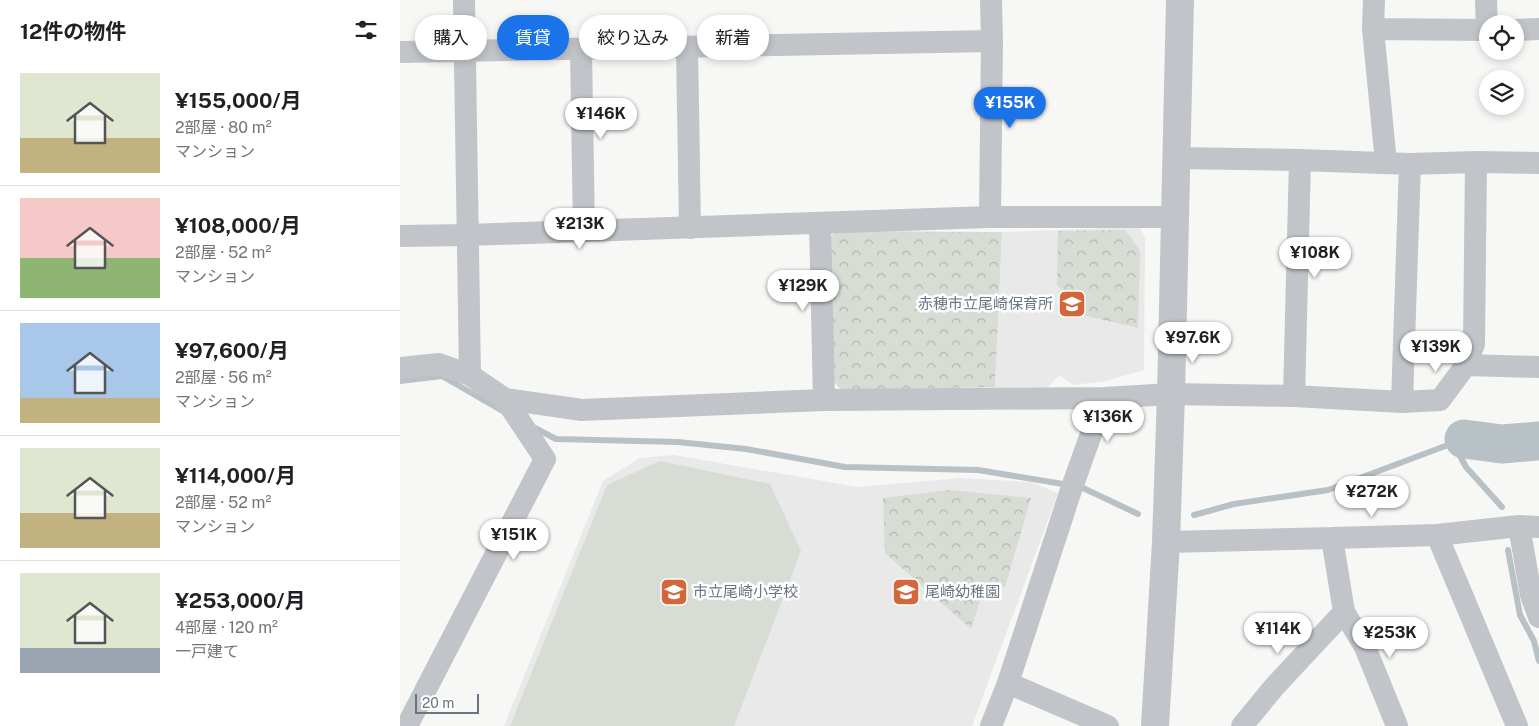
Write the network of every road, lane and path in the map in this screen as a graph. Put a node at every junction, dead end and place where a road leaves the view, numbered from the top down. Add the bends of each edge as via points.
1 (464, 0) edge
2 (991, 0) edge
3 (1180, 0) edge
4 (1374, 0) edge
5 (1486, 0) edge
6 (464, 15) edge
7 (1486, 15) edge
8 (1373, 29) junction
9 (1539, 29) edge
10 (1479, 30) edge
11 (1524, 30) edge
12 (992, 41) junction
13 (687, 47) joint
14 (579, 49) edge
15 (487, 51) edge
16 (400, 52) edge
17 (415, 52) edge
18 (465, 60) edge
19 (582, 60) edge
20 (1176, 158) junction
21 (1300, 160) junction
22 (1476, 162) junction
23 (1386, 163) junction
24 (1539, 163) edge
25 (1410, 164) junction
26 (990, 217) junction
27 (1175, 217) junction
28 (820, 223) junction
29 (690, 228) junction
30 (584, 231) junction
31 (468, 235) junction
32 (400, 236) edge
33 (1466, 365) junction
34 (1539, 367) edge
35 (400, 368) edge
36 (470, 375) junction
37 (1171, 394) junction
38 (1294, 396) junction
39 (1104, 398) junction
40 (506, 399) junction
41 (824, 400) junction
42 (1402, 402) junction
43 (1529, 526) edge
44 (1437, 535) junction
45 (1332, 538) junction
46 (1166, 542) junction
47 (1344, 612) junction
48 (1539, 618) edge
49 (1008, 683) junction
50 (407, 726) edge
51 (991, 726) edge
52 (1108, 726) edge
53 (1155, 726) edge
54 (1242, 726) edge
55 (1397, 726) edge
56 (1517, 726) edge

1 - 6 street
2 - 12 street
3 - 20 street
4 - 8 street
5 - 7 street
8 - 10 street
8 - 23 street
9 - 11 street
12 - 13 street
12 - 26 street
13 - 29 street
14 - 15 street
16 - 17 street
18 - 31 street
19 - 30 street
20 - 21 street
20 - 27 street
21 - 23 street
21 - 38 street
22 - 24 street
22 - 25 street
22 - 33 street via 1474,344
23 - 25 street
25 - 42 street
26 - 27 street
26 - 28 street
27 - 37 street
28 - 29 street
28 - 41 street
29 - 30 street
30 - 31 street
31 - 32 street
31 - 36 street
33 - 34 street
33 - 42 street via 1440,400
35 - 36 street via 438,364
36 - 40 street
37 - 38 street
37 - 39 street
37 - 46 street
38 - 42 street
39 - 41 street
39 - 49 street
40 - 41 street via 582,410
40 - 50 street via 545,459
43 - 44 street
43 - 48 street via 1531,595
44 - 45 street
44 - 56 street
45 - 46 street
45 - 47 street
46 - 53 street
47 - 54 street
47 - 55 street via 1365,647
49 - 51 street
49 - 52 street

